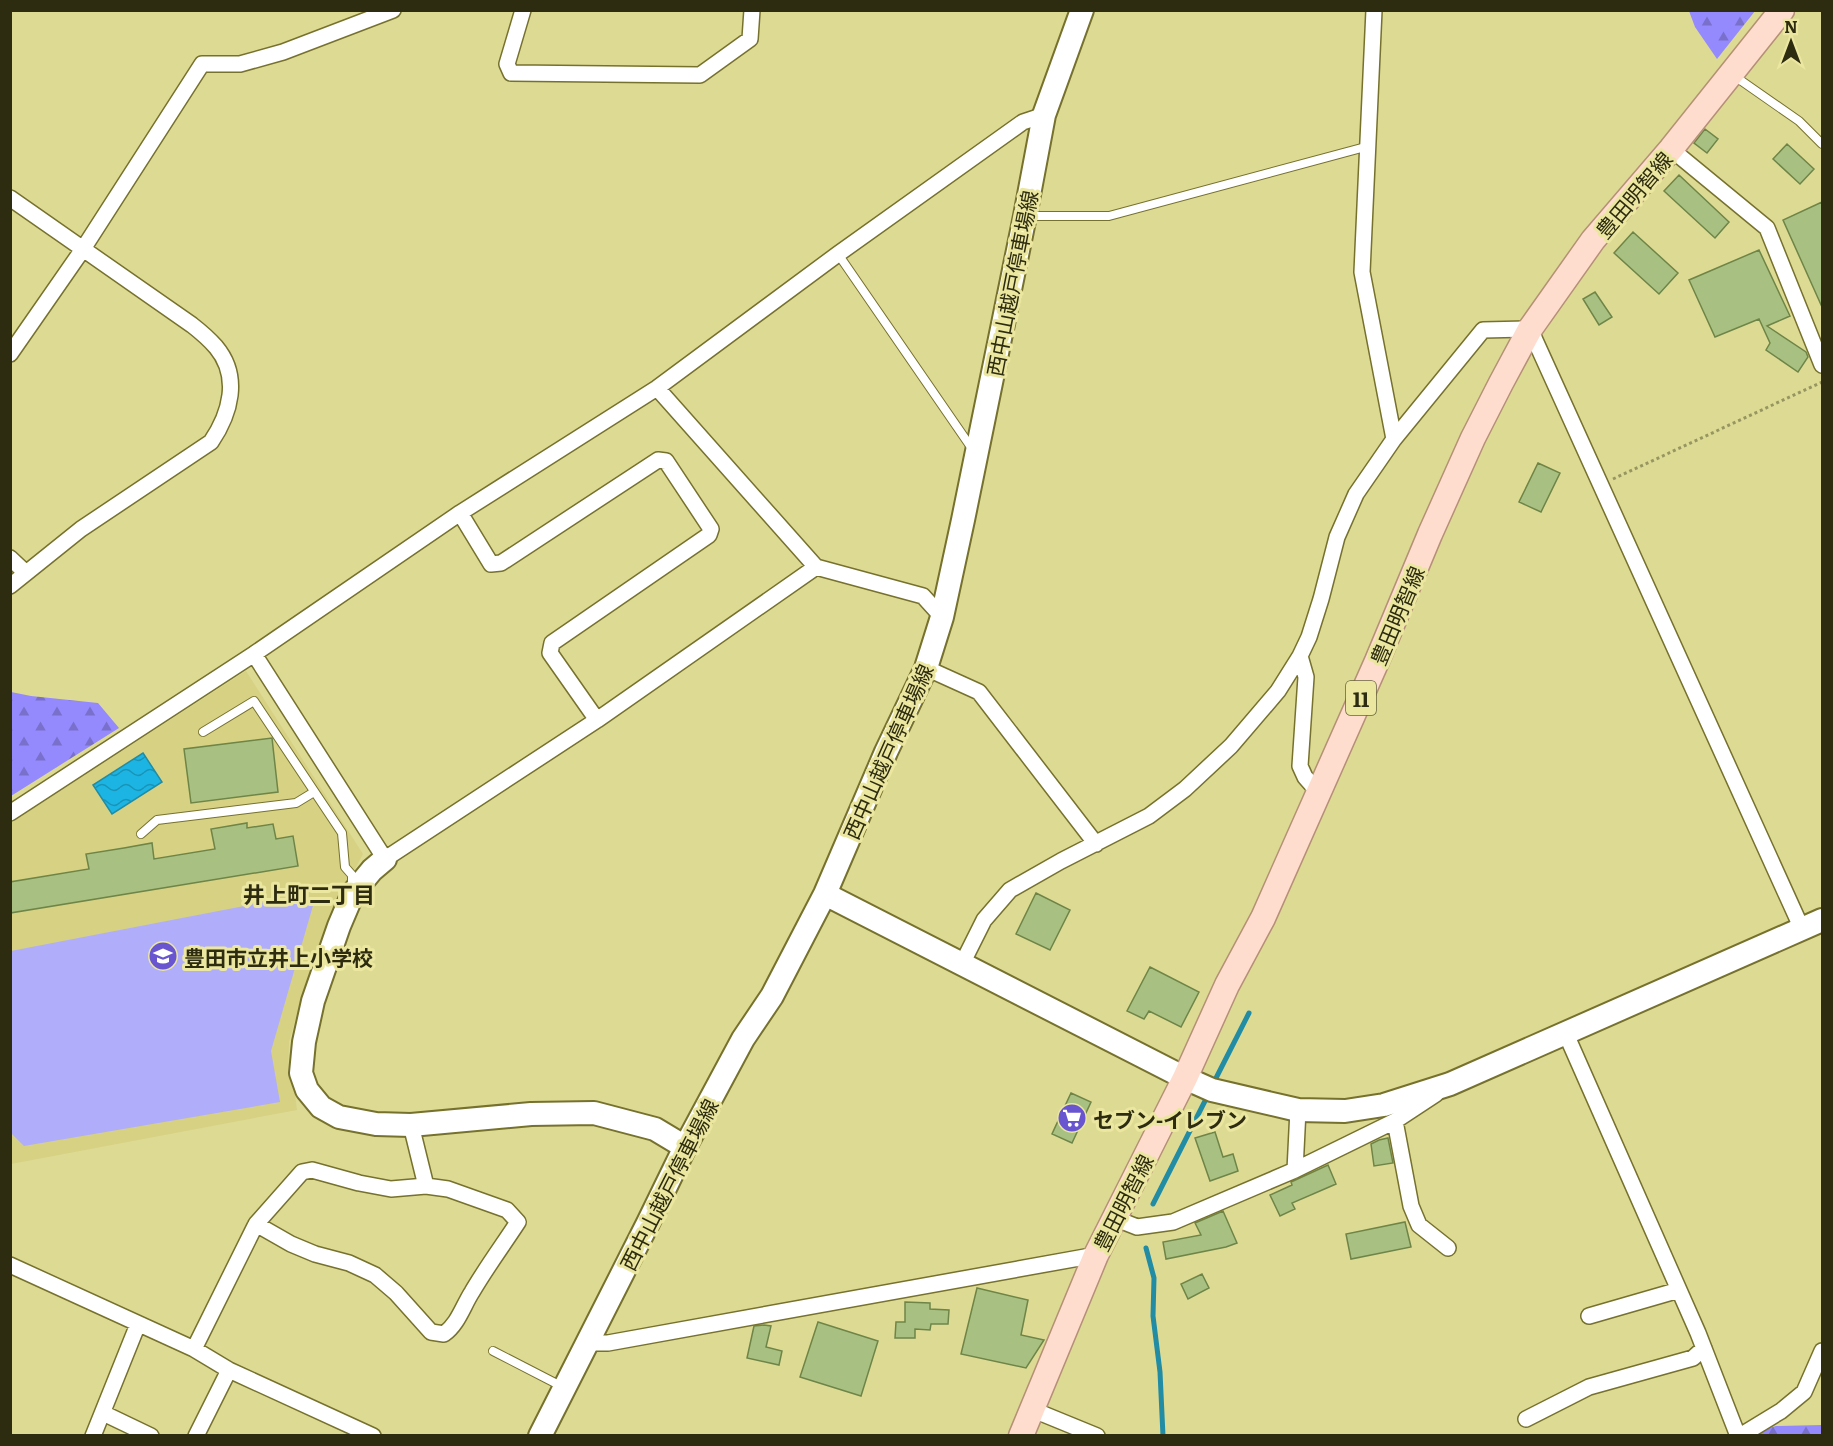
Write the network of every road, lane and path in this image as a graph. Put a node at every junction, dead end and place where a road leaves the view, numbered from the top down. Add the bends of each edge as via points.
1 (393, 10) edge
2 (524, 10) edge
3 (752, 10) edge
4 (1082, 10) edge
5 (1374, 10) edge
6 (1782, 10) edge
7 (1732, 74) junction
8 (1044, 115) junction
9 (1822, 144) edge
10 (1369, 146) junction
11 (1671, 149) junction
12 (10, 198) edge
13 (1025, 216) junction
14 (83, 249) junction
15 (838, 254) junction
16 (1530, 329) junction
17 (16, 335) edge
18 (10, 354) edge
19 (1822, 365) edge
20 (1822, 382) edge
21 (657, 388) junction
22 (1394, 440) junction
23 (977, 455) junction
24 (1600, 485) junction
25 (460, 513) junction
26 (10, 558) edge
27 (816, 567) junction
28 (26, 573) junction
29 (10, 586) edge
30 (942, 617) junction
31 (254, 654) junction
32 (1300, 656) junction
33 (926, 668) junction
34 (597, 720) junction
35 (203, 732) dead end
36 (314, 792) junction
37 (1319, 793) junction
38 (10, 813) edge
39 (141, 834) dead end
40 (1096, 844) junction
41 (385, 858) junction
42 (353, 893) junction
43 (825, 894) junction
44 (1812, 925) edge
45 (962, 964) junction
46 (1566, 1034) junction
47 (1185, 1078) junction
48 (1450, 1084) junction
49 (1298, 1110) junction
50 (1395, 1121) junction
51 (411, 1125) junction
52 (685, 1147) junction
53 (1294, 1170) junction
54 (426, 1186) junction
55 (1114, 1218) junction
56 (256, 1224) junction
57 (1448, 1248) dead end
58 (1095, 1255) junction
59 (11, 1267) edge
60 (1679, 1290) junction
61 (1589, 1316) dead end
62 (138, 1324) junction
63 (586, 1343) junction
64 (1704, 1348) junction
65 (194, 1349) junction
66 (493, 1351) dead end
67 (1822, 1351) edge
68 (229, 1370) junction
69 (564, 1388) junction
70 (1031, 1409) junction
71 (103, 1413) junction
72 (1526, 1419) dead end
73 (93, 1436) edge
74 (151, 1436) edge
75 (196, 1436) edge
76 (373, 1436) edge
77 (540, 1436) edge
78 (1021, 1436) edge
79 (1097, 1436) edge
80 (1739, 1436) edge

1 - 14 street via 283,52 240,64 202,64
2 - 3 street via 507,64 511,73 700,75 750,39
4 - 8 street, 西中山越戸停車場線
5 - 10 street
6 - 7 main road, 豊田明智線 / 11
7 - 9 lane via 1799,121
7 - 11 main road, 豊田明智線 / 11
8 - 13 street, 西中山越戸停車場線
8 - 15 street via 1023,122
10 - 13 lane via 1109,216
10 - 22 street via 1362,272
11 - 16 main road, 豊田明智線 / 11 via 1593,240
11 - 19 street via 1767,228
12 - 14 street
13 - 23 street, 西中山越戸停車場線
14 - 17 street
14 - 28 street via 212,342 227,369 230,401 211,442 81,529
15 - 21 street
15 - 23 lane
16 - 22 street via 1483,330
16 - 24 street
16 - 37 main road, 豊田明智線 / 11 via 1473,438
17 - 18 street
20 - 24 path
21 - 25 street
21 - 27 street
22 - 32 street via 1356,494 1337,537 1321,599
23 - 30 street, 西中山越戸停車場線
24 - 44 street
25 - 31 street
25 - 34 street via 491,564 501,563 658,460 666,461 711,530 710,535 552,643 550,653
26 - 28 street
27 - 30 street via 923,596
27 - 34 street
28 - 29 street
30 - 33 street, 西中山越戸停車場線
31 - 38 street
31 - 41 street
32 - 37 street via 1305,677 1300,765
32 - 40 street via 1278,691 1244,732 1185,789 1149,816
33 - 40 street via 979,692
33 - 43 street, 西中山越戸停車場線
34 - 41 street
35 - 36 lane via 254,701
36 - 39 lane via 296,803 157,820
36 - 42 lane via 342,834 345,867 352,875
37 - 47 main road, 豊田明智線 / 11
40 - 45 street via 1010,890 984,920
41 - 42 street
42 - 51 street via 313,1001 301,1072 307,1090 321,1107 339,1117
43 - 45 street
43 - 52 street, 西中山越戸停車場線 via 772,996 743,1039
44 - 46 street
45 - 47 street
46 - 48 street
46 - 60 street
47 - 49 street via 1212,1090
47 - 55 main road, 豊田明智線 / 11
48 - 49 street via 1384,1106 1345,1111
48 - 50 street
49 - 53 street
50 - 53 street
50 - 57 street via 1411,1206 1419,1225
51 - 52 street via 531,1114 594,1113 655,1129
51 - 54 street
52 - 63 street, 西中山越戸停車場線
53 - 55 street via 1173,1222 1137,1227
54 - 56 street via 391,1189 312,1170 302,1172
54 - 56 street via 507,1210 518,1222 471,1292 454,1327 444,1334 431,1332 375,1275 291,1244
55 - 58 main road, 豊田明智線 / 11
56 - 65 street
58 - 63 street via 608,1343
58 - 70 main road, 豊田明智線 / 11
59 - 62 street
60 - 61 street
60 - 64 street
62 - 65 street
62 - 71 street
63 - 69 street, 西中山越戸停車場線
64 - 72 street via 1693,1358 1589,1387
64 - 80 street
65 - 68 street
66 - 69 lane
67 - 80 street via 1803,1392 1781,1411
68 - 75 street
68 - 76 street
69 - 77 street, 西中山越戸停車場線
70 - 78 main road, 豊田明智線 / 11
70 - 79 street
71 - 73 street
71 - 74 street

